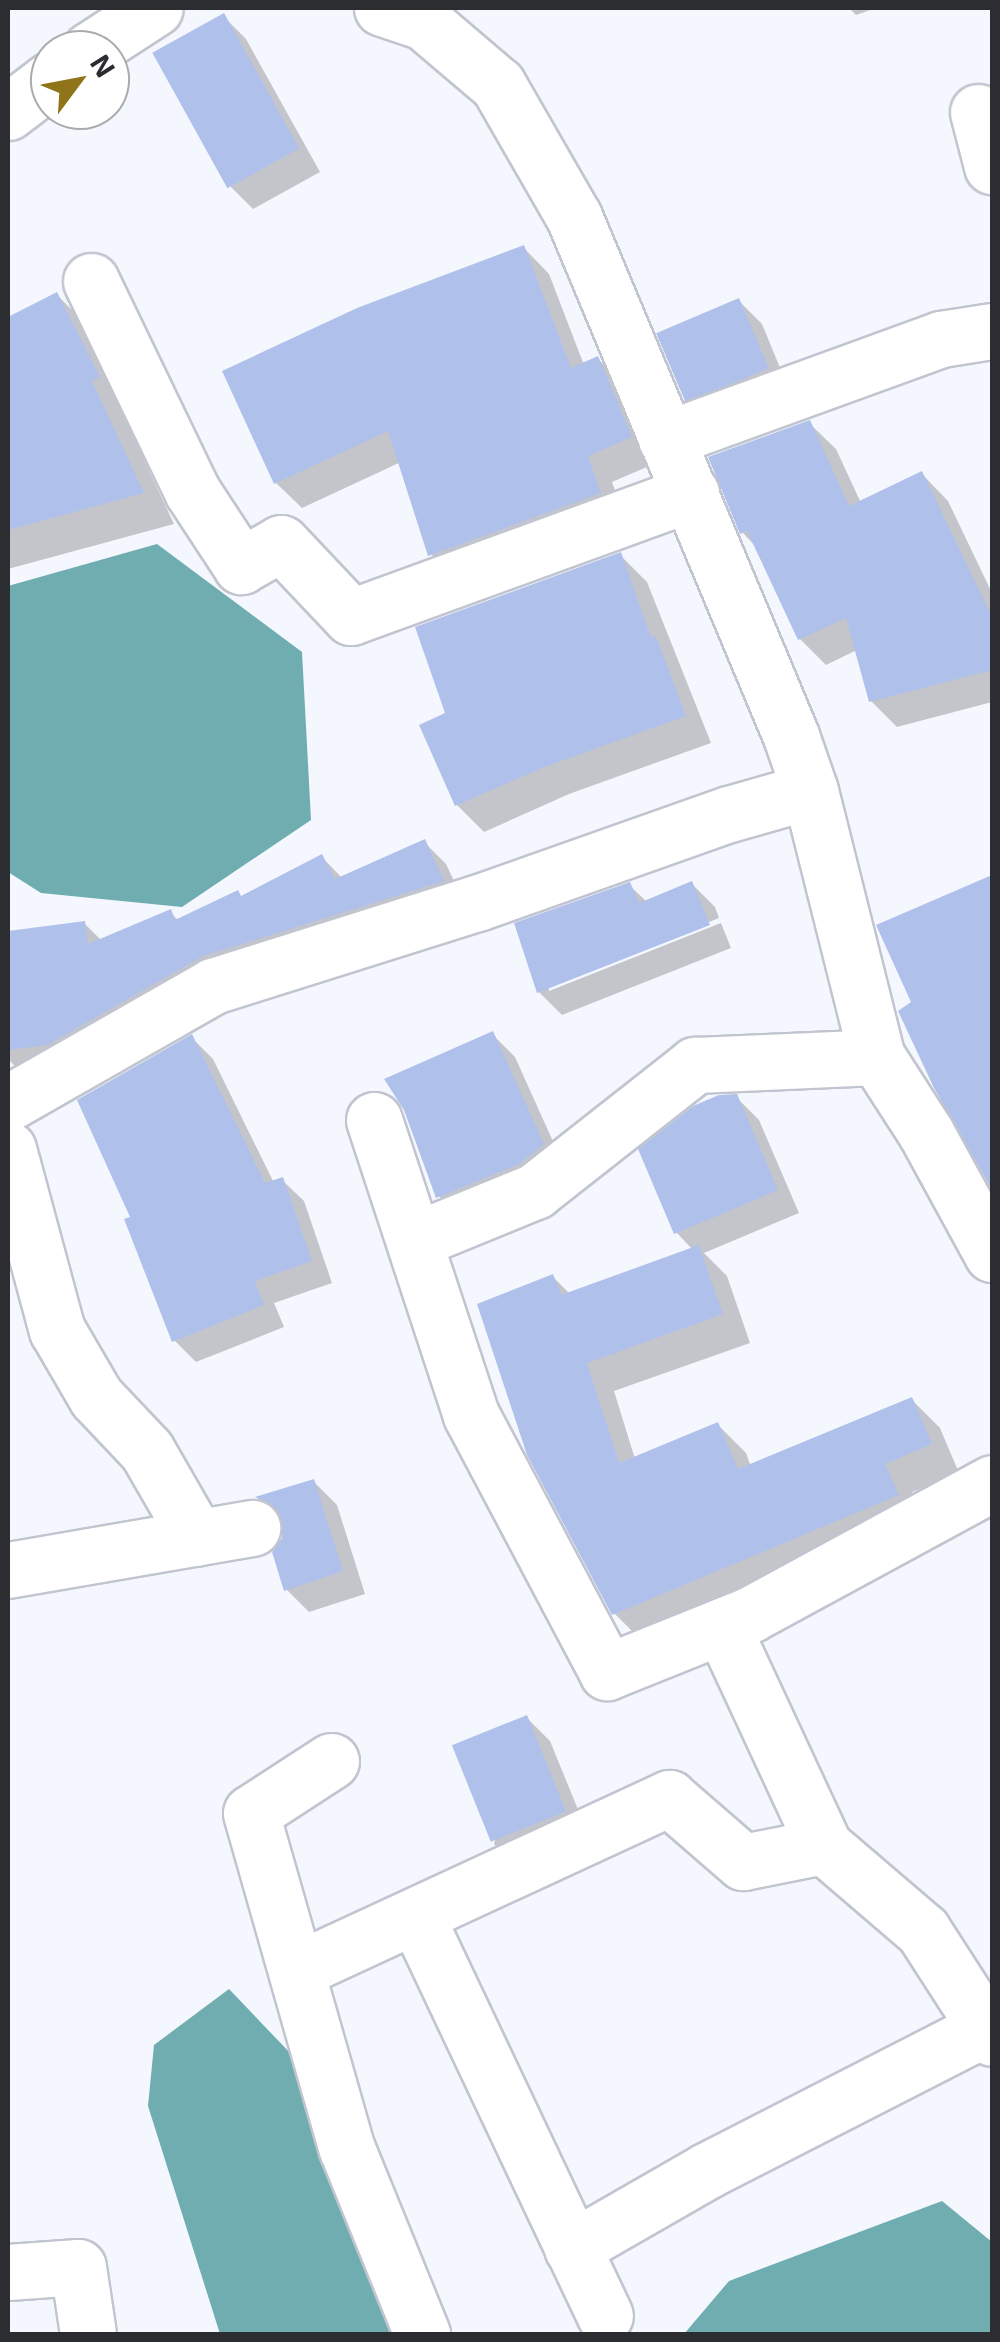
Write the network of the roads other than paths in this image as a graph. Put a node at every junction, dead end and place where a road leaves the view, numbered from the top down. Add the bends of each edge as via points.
1 (155, 8) edge
2 (419, 12) edge
3 (121, 30) edge
4 (30, 95) edge
5 (8, 112) edge
6 (978, 112) dead end
7 (992, 166) edge
8 (90, 281) dead end
9 (992, 331) edge
10 (666, 439) junction
11 (691, 493) junction
12 (810, 792) junction
13 (877, 1056) junction
14 (8, 1103) edge
15 (374, 1120) dead end
16 (8, 1149) edge
17 (415, 1240) junction
18 (992, 1254) edge
19 (992, 1483) edge
20 (252, 1528) dead end
21 (197, 1538) junction
22 (8, 1570) edge
23 (722, 1626) junction
24 (331, 1760) dead end
25 (824, 1846) junction
26 (416, 1916) junction
27 (299, 1969) junction
28 (989, 2033) edge
29 (572, 2248) junction
30 (8, 2272) edge
31 (605, 2316) dead end
32 (88, 2334) edge
33 (422, 2334) edge

1 - 3 street
2 - 10 street via 498,85 574,217
4 - 5 street
6 - 7 street
8 - 11 street via 192,491 241,566 281,543 351,617
9 - 10 street via 941,339
10 - 11 street
11 - 12 street
12 - 13 street
12 - 14 street via 213,986
13 - 17 street via 695,1065 535,1191
13 - 18 street
15 - 17 street
16 - 21 street via 58,1330 96,1397 148,1451
17 - 23 street via 472,1415 607,1672
19 - 23 street
20 - 21 street
21 - 22 street
23 - 25 street
24 - 27 street via 251,1813
25 - 26 street via 743,1862 670,1798
25 - 28 street via 923,1931
26 - 27 street
26 - 29 street
27 - 33 street via 348,2149
28 - 29 street via 708,2170
29 - 31 street
30 - 32 street via 78,2267

